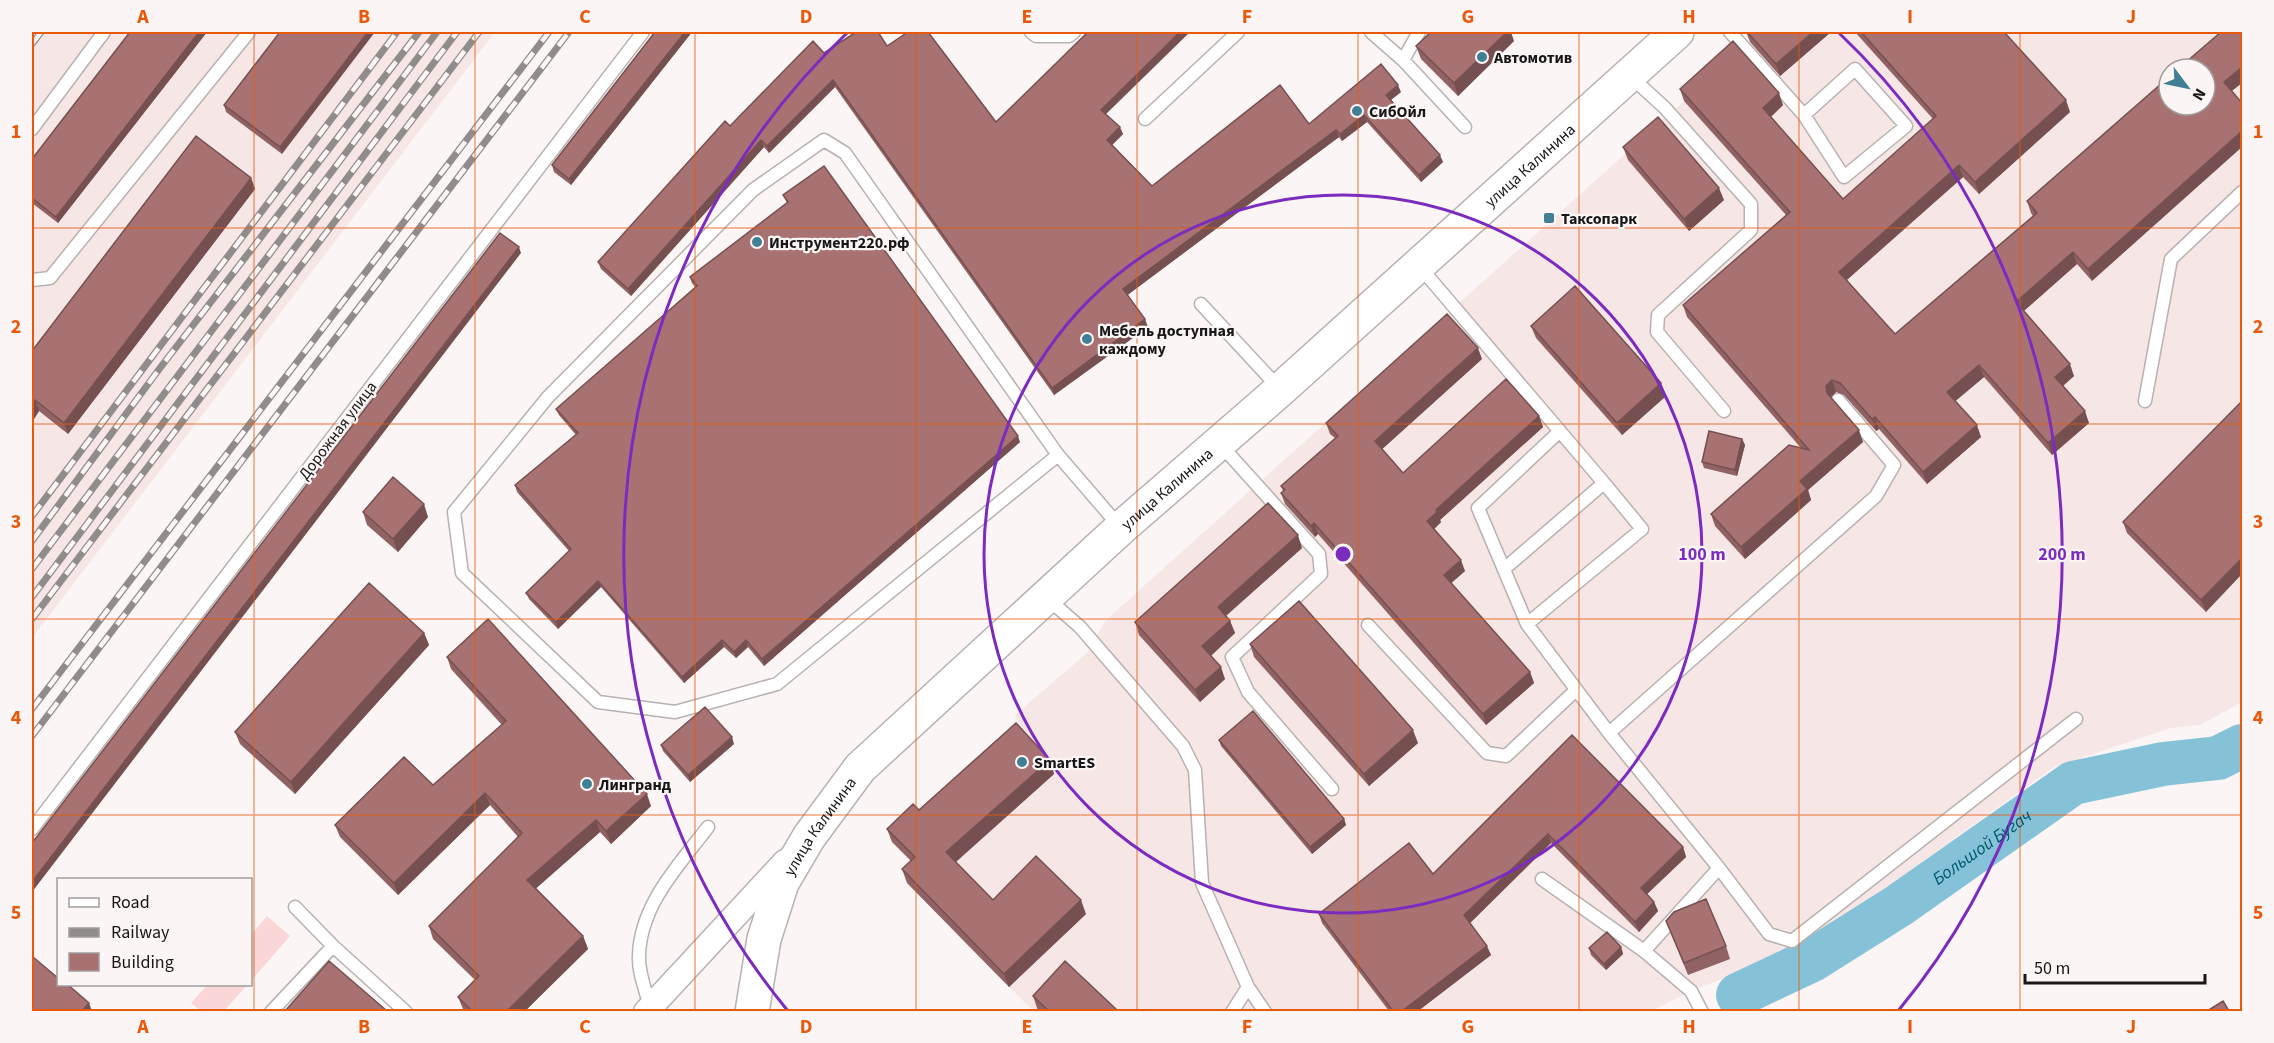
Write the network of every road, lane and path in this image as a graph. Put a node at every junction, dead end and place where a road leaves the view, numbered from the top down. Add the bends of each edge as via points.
1 (104, 32) edge
2 (249, 32) edge
3 (643, 32) edge
4 (1031, 32) edge
5 (1074, 32) edge
6 (1238, 32) edge
7 (1371, 32) edge
8 (1419, 32) edge
9 (1730, 32) edge
10 (1665, 38) edge
11 (1403, 60) junction
12 (1629, 74) junction
13 (1804, 115) junction
14 (1145, 119) dead end
15 (1465, 127) dead end
16 (32, 129) edge
17 (2242, 192) edge
18 (1417, 264) junction
19 (32, 280) edge
20 (1201, 304) dead end
21 (1281, 390) junction
22 (1838, 400) dead end
23 (2145, 401) dead end
24 (1724, 411) dead end
25 (1560, 431) junction
26 (1219, 443) junction
27 (1059, 455) junction
28 (1604, 483) junction
29 (1120, 528) junction
30 (1504, 569) junction
31 (1046, 596) junction
32 (1527, 624) junction
33 (1368, 625) dead end
34 (1576, 690) junction
35 (2076, 719) dead end
36 (1609, 733) junction
37 (1332, 789) dead end
38 (708, 827) dead end
39 (32, 829) edge
40 (810, 837) junction
41 (1719, 868) junction
42 (1542, 879) dead end
43 (295, 907) dead end
44 (333, 946) junction
45 (1644, 951) junction
46 (1248, 987) junction
47 (648, 1009) edge
48 (271, 1011) edge
49 (406, 1011) edge
50 (752, 1011) edge
51 (1232, 1011) edge
52 (1265, 1011) edge
53 (1702, 1011) edge

1 - 16 lane
2 - 19 lane via 50,278
3 - 39 lane, Дорожная улица
4 - 5 lane via 1036,36 1070,36
6 - 14 lane
7 - 11 lane
8 - 11 lane
9 - 13 lane
10 - 12 main road, улица Калинина
11 - 15 lane
12 - 18 main road, улица Калинина
12 - 24 lane via 1751,204 1751,230 1658,315 1657,332
13 - 13 lane via 1856,69 1906,126 1844,177
17 - 23 lane via 2171,259
18 - 21 main road, улица Калинина
18 - 25 lane
20 - 21 lane
21 - 26 main road, улица Калинина
22 - 36 lane via 1894,465 1876,496
25 - 28 lane
25 - 30 lane via 1478,508
26 - 29 main road, улица Калинина
26 - 37 lane via 1319,555 1321,574 1232,657 1248,692
27 - 27 lane via 845,153 824,140 753,190 549,397 454,512 462,573 598,702 675,712 777,684
27 - 29 lane
28 - 30 lane
28 - 32 lane via 1642,529
29 - 31 main road, улица Калинина
30 - 32 lane
31 - 40 main road, улица Калинина via 860,768
31 - 46 lane via 1080,627 1183,746 1195,770 1203,883
32 - 34 lane
33 - 34 lane via 1487,753 1506,756
34 - 36 lane
35 - 41 lane via 1792,940 1769,934
36 - 41 lane
38 - 47 lane via 663,885 644,925 638,958
40 - 47 street
40 - 50 main road, улица Калинина via 782,883 764,939
41 - 45 lane
42 - 45 lane
43 - 44 lane
44 - 48 lane
44 - 49 lane
45 - 53 lane via 1691,991
46 - 51 lane
46 - 52 lane

